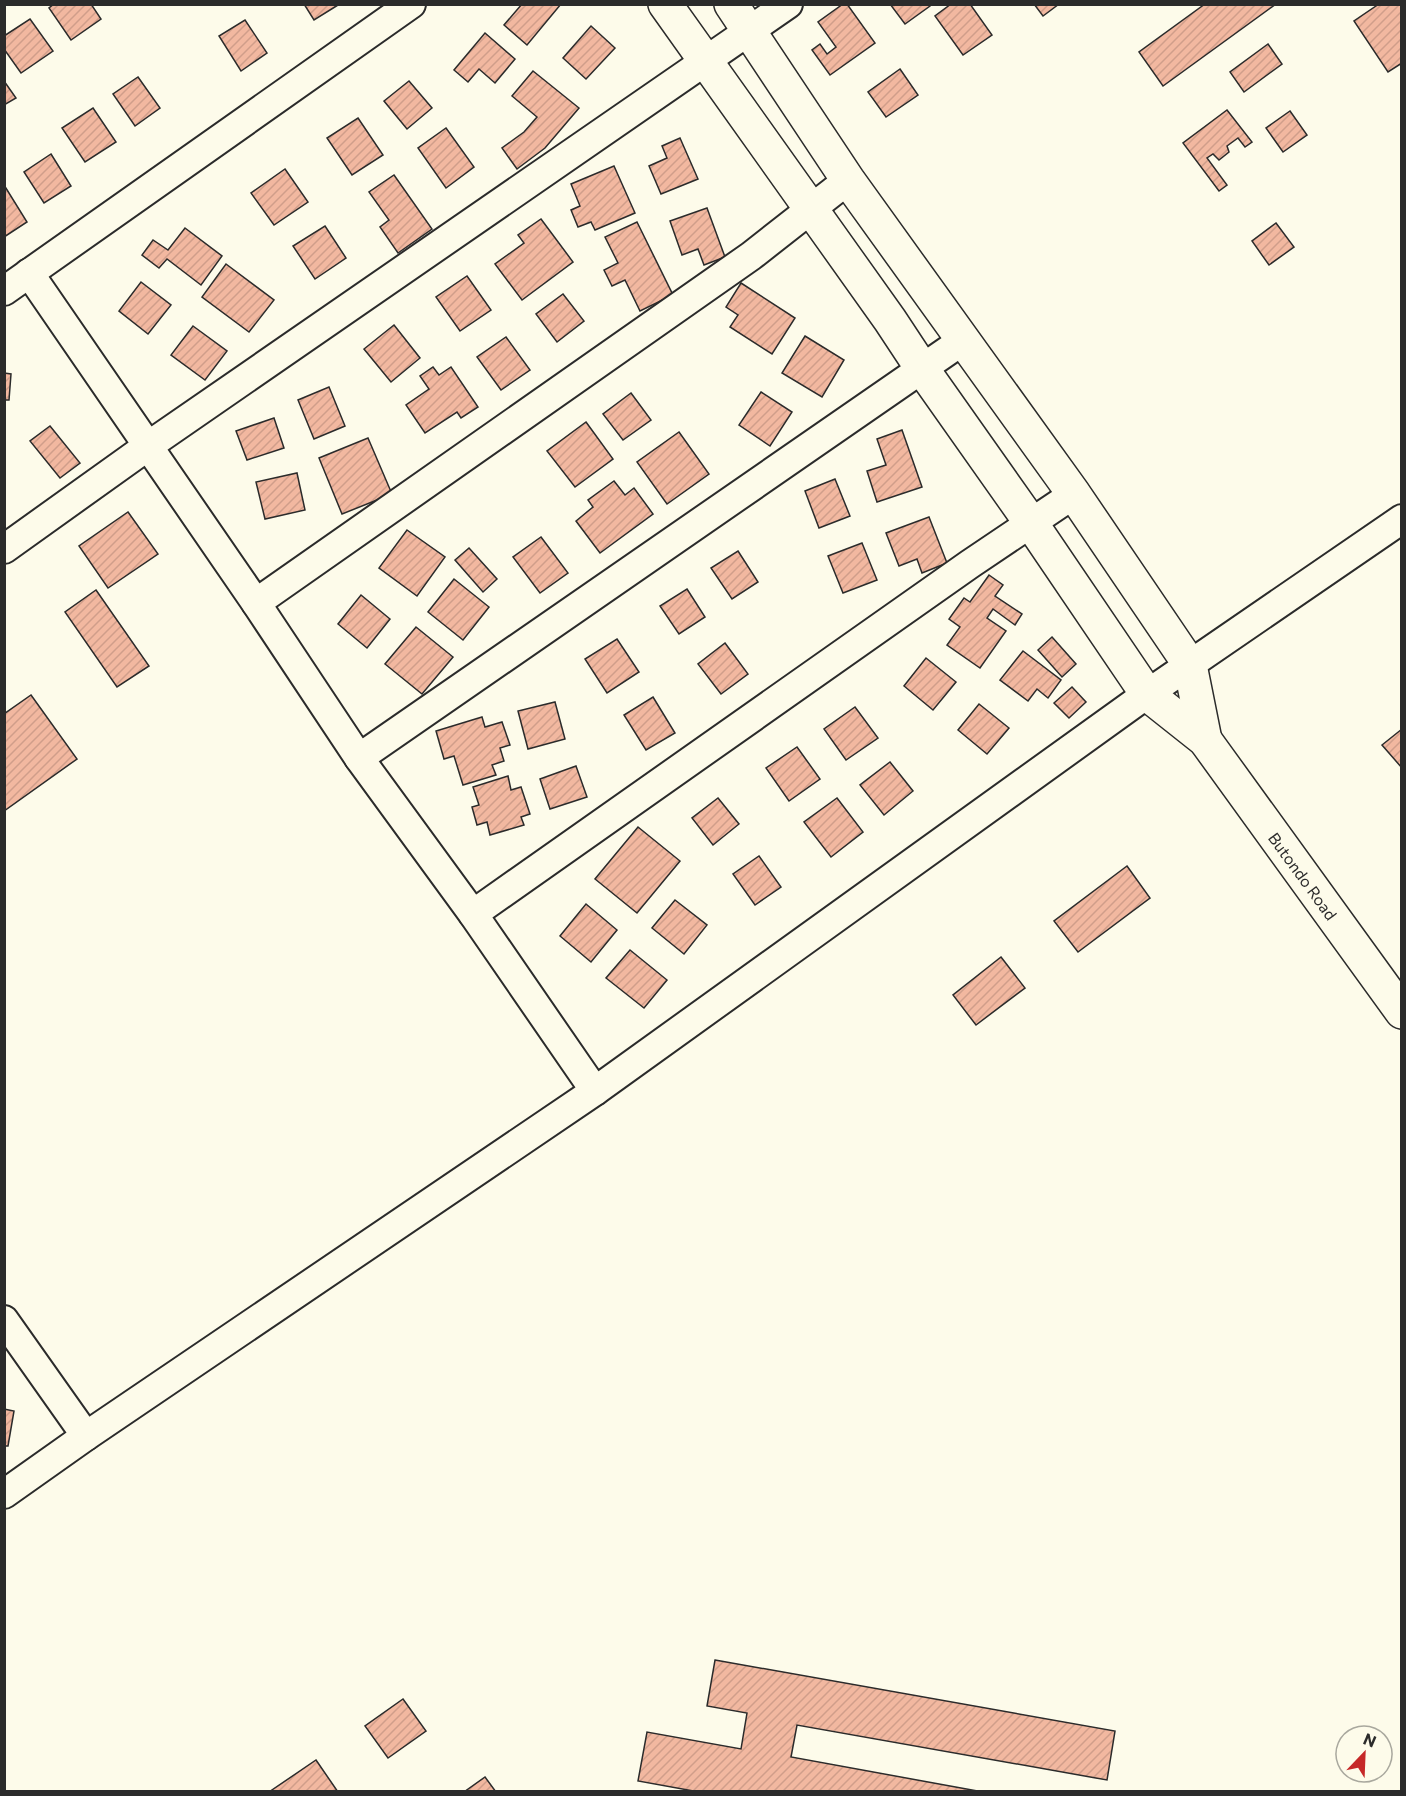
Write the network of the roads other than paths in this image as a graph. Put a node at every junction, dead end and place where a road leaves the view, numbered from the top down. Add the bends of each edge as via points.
1 (411, 4) edge
2 (665, 4) edge
3 (731, 4) edge
4 (788, 4) edge
5 (750, 31) junction
6 (706, 61) junction
7 (848, 180) junction
8 (811, 209) junction
9 (29, 273) junction
10 (4, 291) edge
11 (962, 341) junction
12 (923, 370) junction
13 (148, 446) junction
14 (1074, 494) junction
15 (1401, 519) edge
16 (1031, 523) junction
17 (4, 549) edge
18 (256, 603) junction
19 (1190, 665) junction
20 (1147, 694) junction
21 (1205, 740) junction
22 (359, 758) junction
23 (473, 914) junction
24 (1401, 1012) edge
25 (595, 1091) junction
26 (4, 1320) edge
27 (86, 1436) junction
28 (4, 1494) edge

1 - 9 street
2 - 6 street
3 - 5 street
4 - 5 street
5 - 6 street
5 - 7 street
6 - 8 street
6 - 13 street
7 - 8 street
7 - 11 street
8 - 12 street
8 - 18 street via 751,256
9 - 10 street
9 - 13 street
11 - 12 street
11 - 14 street
12 - 16 street
12 - 22 street
13 - 17 street
13 - 18 street
14 - 16 street
14 - 19 street
15 - 19 street
16 - 20 street
16 - 23 street
18 - 22 street
19 - 20 street
19 - 21 street
20 - 21 street
20 - 25 street
21 - 24 street, Butondo Road
22 - 23 street
23 - 25 street
25 - 27 street
26 - 27 street
27 - 28 street

